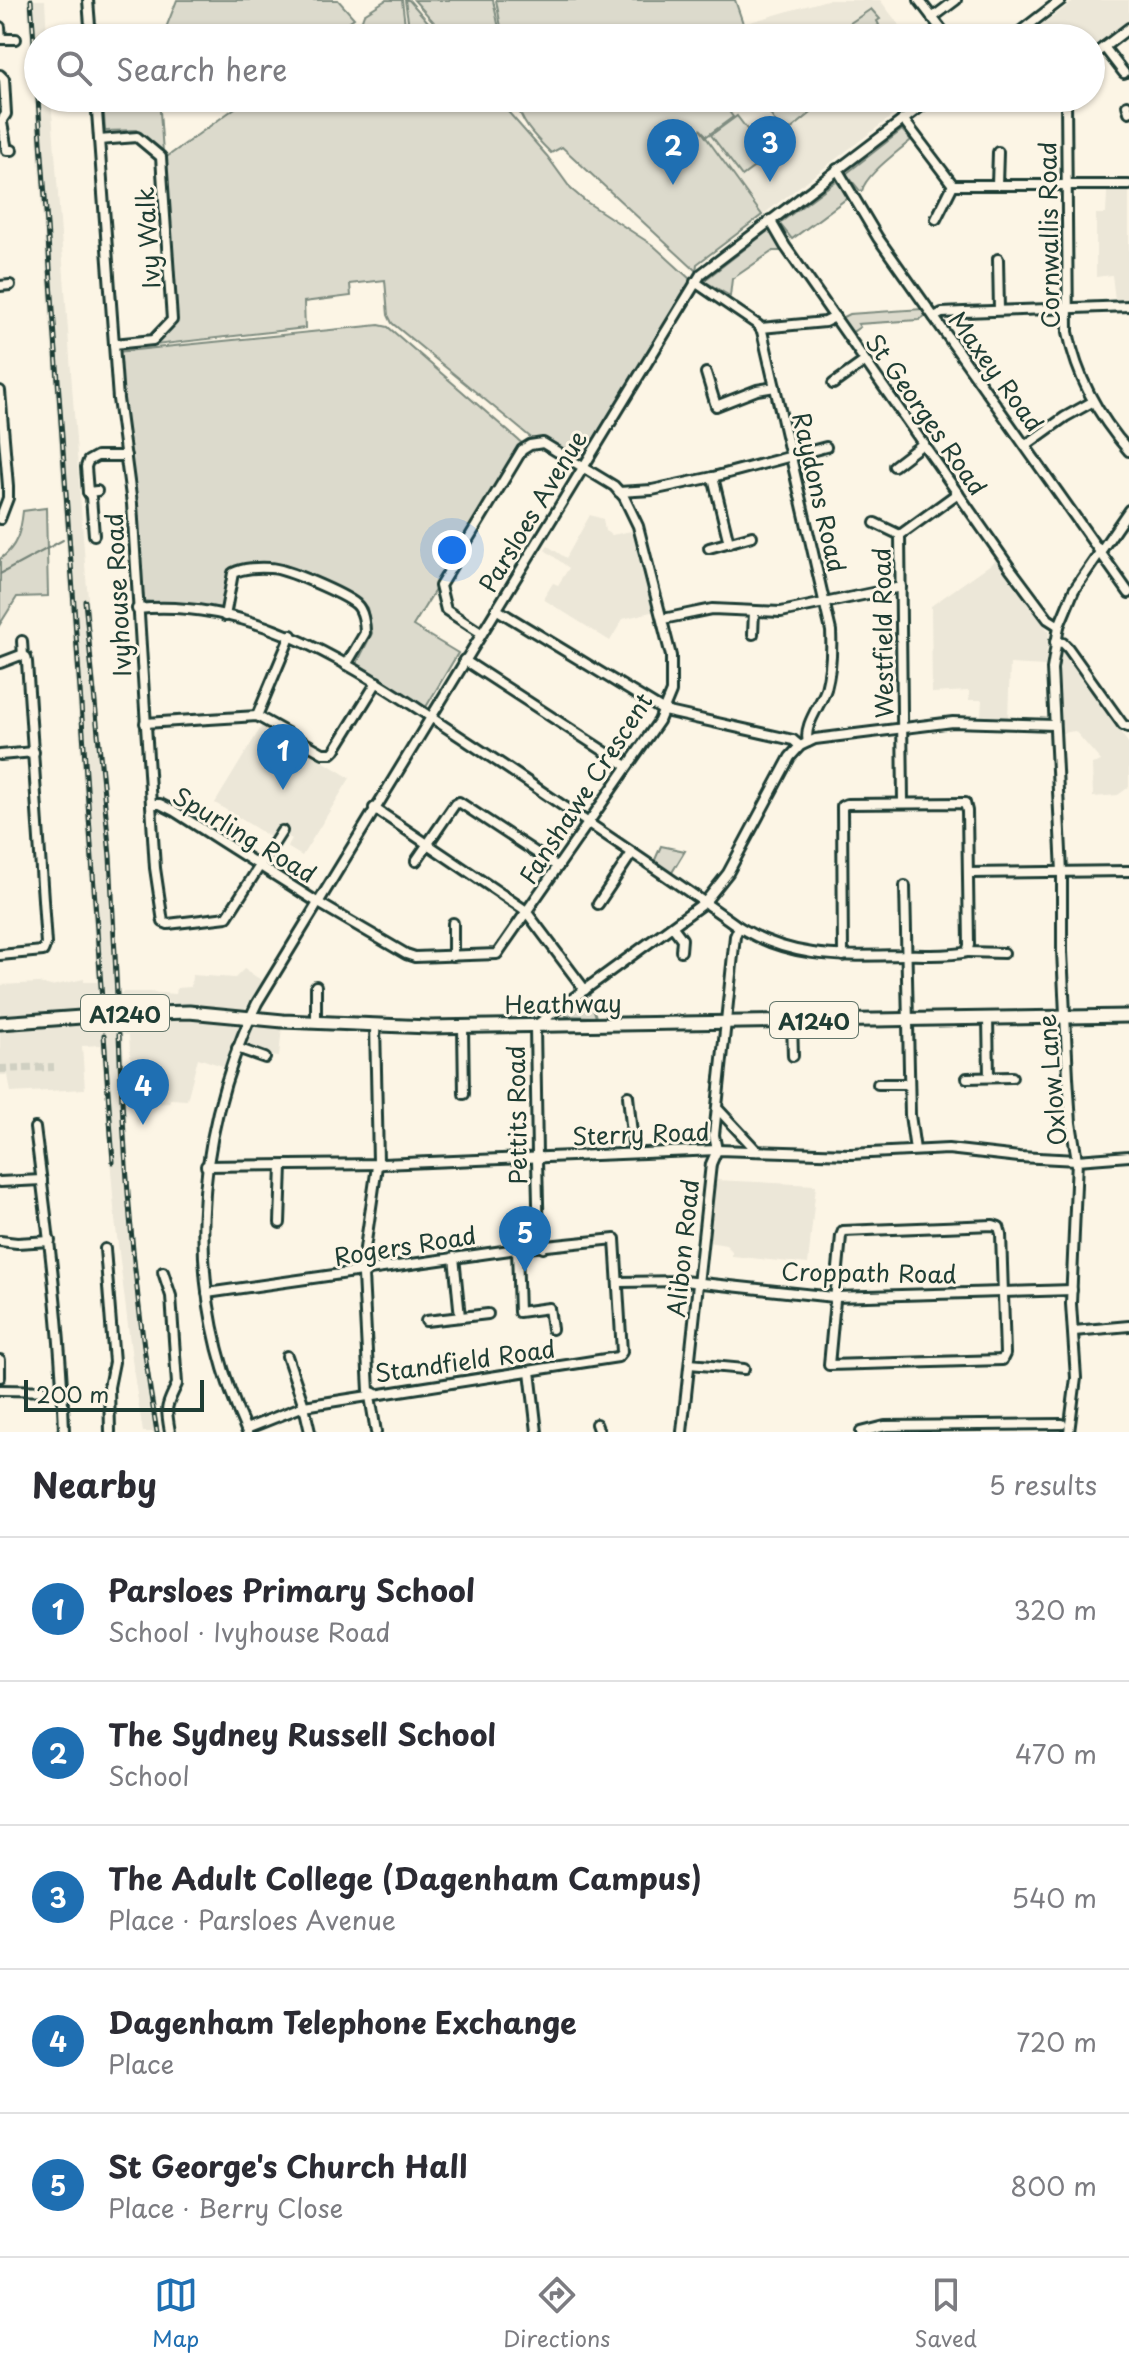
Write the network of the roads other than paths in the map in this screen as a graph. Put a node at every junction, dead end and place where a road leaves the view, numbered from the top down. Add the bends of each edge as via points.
1 (88, 0) edge
2 (919, 0) edge
3 (956, 0) edge
4 (1061, 0) edge
5 (932, 18) junction
6 (90, 24) edge
7 (937, 24) edge
8 (1030, 24) edge
9 (0, 27) edge
10 (1129, 28) edge
11 (16, 39) dead end
12 (1105, 46) edge
13 (1105, 48) edge
14 (1124, 73) dead end
15 (0, 75) edge
16 (97, 112) edge
17 (913, 112) edge
18 (1066, 112) edge
19 (903, 119) junction
20 (1, 123) edge
21 (99, 140) junction
22 (12, 150) dead end
23 (998, 152) dead end
24 (837, 169) junction
25 (953, 185) junction
26 (997, 185) junction
27 (1066, 185) junction
28 (1129, 185) edge
29 (936, 219) dead end
30 (770, 220) junction
31 (998, 259) dead end
32 (695, 282) junction
33 (1129, 306) edge
34 (999, 310) junction
35 (1066, 310) junction
36 (835, 317) junction
37 (934, 317) junction
38 (761, 328) junction
39 (114, 344) junction
40 (865, 361) junction
41 (706, 373) dead end
42 (833, 384) dead end
43 (775, 387) junction
44 (0, 391) edge
45 (1092, 402) junction
46 (924, 443) junction
47 (1026, 445) junction
48 (826, 447) dead end
49 (1129, 451) edge
50 (126, 456) junction
51 (791, 456) junction
52 (582, 466) junction
53 (894, 466) dead end
54 (713, 477) junction
55 (619, 492) junction
56 (958, 493) junction
57 (1129, 510) edge
58 (0, 519) edge
59 (875, 523) dead end
60 (94, 535) dead end
61 (900, 535) junction
62 (752, 536) dead end
63 (729, 543) junction
64 (709, 548) dead end
65 (1100, 551) junction
66 (901, 587) junction
67 (1128, 589) edge
68 (825, 603) junction
69 (137, 609) junction
70 (496, 609) junction
71 (754, 612) junction
72 (225, 616) junction
73 (663, 619) junction
74 (1059, 626) junction
75 (481, 633) junction
76 (753, 634) dead end
77 (291, 635) junction
78 (22, 641) dead end
79 (1055, 642) junction
80 (23, 656) junction
81 (464, 660) junction
82 (0, 663) edge
83 (346, 665) junction
84 (377, 682) junction
85 (664, 711) junction
86 (257, 716) junction
87 (430, 716) junction
88 (145, 723) junction
89 (1054, 725) junction
90 (903, 728) junction
91 (1129, 728) edge
92 (804, 744) junction
93 (34, 752) junction
94 (0, 755) edge
95 (627, 766) junction
96 (903, 802) junction
97 (151, 804) junction
98 (374, 808) junction
99 (589, 823) junction
100 (282, 831) dead end
101 (428, 843) junction
102 (632, 853) junction
103 (416, 861) dead end
104 (259, 865) junction
105 (558, 867) junction
106 (1129, 871) edge
107 (1062, 872) junction
108 (969, 873) junction
109 (905, 886) dead end
110 (317, 902) junction
111 (705, 902) junction
112 (598, 904) dead end
113 (527, 913) junction
114 (453, 923) dead end
115 (673, 927) junction
116 (739, 927) junction
117 (681, 951) dead end
118 (967, 952) junction
119 (1004, 953) dead end
120 (0, 955) edge
121 (906, 955) junction
122 (453, 956) junction
123 (843, 956) junction
124 (316, 986) dead end
125 (585, 990) junction
126 (558, 1009) junction
127 (1065, 1016) junction
128 (1129, 1016) edge
129 (250, 1018) junction
130 (988, 1018) junction
131 (907, 1019) junction
132 (792, 1021) junction
133 (316, 1022) junction
134 (726, 1022) junction
135 (0, 1023) edge
136 (375, 1025) junction
137 (535, 1026) junction
138 (563, 1026) junction
139 (463, 1027) junction
140 (237, 1048) junction
141 (793, 1056) dead end
142 (265, 1058) dead end
143 (989, 1077) junction
144 (1012, 1077) dead end
145 (967, 1078) dead end
146 (878, 1084) dead end
147 (909, 1084) junction
148 (464, 1094) dead end
149 (628, 1096) dead end
150 (717, 1108) junction
151 (35, 1128) dead end
152 (717, 1150) junction
153 (915, 1150) junction
154 (757, 1151) junction
155 (634, 1153) junction
156 (1129, 1156) edge
157 (541, 1158) junction
158 (1077, 1160) junction
159 (382, 1164) junction
160 (206, 1166) junction
161 (282, 1166) junction
162 (42, 1180) junction
163 (0, 1182) edge
164 (280, 1223) dead end
165 (0, 1241) edge
166 (50, 1241) junction
167 (543, 1248) junction
168 (105, 1249) dead end
169 (517, 1249) junction
170 (454, 1257) junction
171 (163, 1272) dead end
172 (367, 1272) junction
173 (619, 1282) junction
174 (698, 1283) junction
175 (1072, 1290) junction
176 (1003, 1292) junction
177 (207, 1293) junction
178 (834, 1297) junction
179 (488, 1314) dead end
180 (460, 1317) junction
181 (426, 1321) dead end
182 (1129, 1326) edge
183 (552, 1329) dead end
184 (1074, 1331) junction
185 (287, 1356) dead end
186 (0, 1360) edge
187 (690, 1364) junction
188 (744, 1369) dead end
189 (530, 1371) junction
190 (0, 1377) edge
191 (0, 1390) edge
192 (63, 1391) junction
193 (374, 1393) junction
194 (304, 1406) junction
195 (1062, 1424) dead end
196 (246, 1431) edge
197 (64, 1432) edge
198 (110, 1432) edge
199 (170, 1432) edge
200 (310, 1432) edge
201 (376, 1432) edge
202 (537, 1432) edge
203 (682, 1432) edge
204 (861, 1432) edge
205 (1069, 1432) edge

1 - 6 street
2 - 5 street
3 - 5 street
4 - 8 street
5 - 7 street
9 - 11 street via 1,39
10 - 12 street
13 - 14 street
15 - 20 street via 6,114
16 - 21 street, Ivyhouse Road
17 - 19 street, Parsloes Avenue
18 - 27 street, Cornwallis Road
19 - 24 street, Parsloes Avenue
19 - 25 street
20 - 22 street via 7,150
21 - 39 street, Ivyhouse Road
21 - 39 street, Ivy Walk via 137,137 161,157 172,320 153,340
23 - 26 street
24 - 30 street, Parsloes Avenue
24 - 37 street, Maxey Road
25 - 26 street
25 - 29 street
26 - 27 street
27 - 28 street
27 - 35 street, Cornwallis Road
30 - 32 street, Parsloes Avenue
30 - 36 street, St Georges Road
31 - 34 street
32 - 38 street
32 - 52 street, Parsloes Avenue
33 - 35 street
34 - 35 street
34 - 37 street
35 - 45 street, Cornwallis Road via 1074,359
36 - 38 street
36 - 40 street, St Georges Road
37 - 47 street, Maxey Road
38 - 43 street, Raydons Road
39 - 50 street, Ivyhouse Road
40 - 42 street
40 - 46 street, St Georges Road
41 - 43 street via 716,406
43 - 51 street, Raydons Road
44 - 58 street via 8,486
45 - 47 street
45 - 49 street, Cornwallis Road
46 - 53 street
46 - 56 street, St Georges Road
47 - 65 street, Maxey Road
48 - 51 street
50 - 60 street via 88,461 97,522
50 - 69 street, Ivyhouse Road
51 - 54 street
51 - 68 street, Raydons Road
52 - 55 street, Fanshawe Crescent
52 - 70 street, Parsloes Avenue
52 - 75 street, Fanshawe Crescent via 543,443 522,450 440,586 446,610
54 - 55 street
54 - 63 street
55 - 73 street, Fanshawe Crescent via 638,526
56 - 61 street, Westfield Road
56 - 74 street, St Georges Road via 1048,619
57 - 65 street, Oxlow Lane
59 - 61 street
61 - 66 street, Westfield Road
62 - 63 street
63 - 64 street
65 - 67 street, Maxey Road
65 - 74 street, Oxlow Lane via 1074,590
66 - 68 street
66 - 90 street, Westfield Road
68 - 71 street
68 - 92 street, Raydons Road via 830,671
69 - 72 street
69 - 88 street, Ivyhouse Road
70 - 75 street, Parsloes Avenue
70 - 85 street
71 - 73 street via 712,609
71 - 76 street
72 - 77 street
72 - 83 street via 231,579 238,570 271,568 315,583 355,603 361,612 365,633
73 - 85 street, Fanshawe Crescent via 673,680
74 - 79 street, Oxlow Lane
75 - 81 street, Parsloes Avenue
77 - 83 street
77 - 86 street
78 - 80 street
79 - 89 street, Oxlow Lane
79 - 91 street via 1068,648
80 - 82 street
80 - 93 street
81 - 87 street, Parsloes Avenue
81 - 95 street
83 - 84 street
84 - 86 street via 332,753
84 - 87 street
85 - 92 street
85 - 95 street, Fanshawe Crescent
86 - 88 street
87 - 98 street, Parsloes Avenue
87 - 99 street
88 - 97 street, Ivyhouse Road
89 - 90 street via 953,722
89 - 107 street, Oxlow Lane
90 - 92 street
90 - 96 street, Westfield Road
92 - 111 street, Raydons Road via 783,769 728,873
93 - 94 street
93 - 120 street via 46,949
95 - 99 street, Fanshawe Crescent
96 - 108 street via 965,803
96 - 123 street via 842,806
97 - 104 street, Spurling Road via 164,805
97 - 104 street, Ivyhouse Road via 155,868 166,923 225,919
98 - 101 street
98 - 110 street, Parsloes Avenue
99 - 102 street
99 - 105 street, Fanshawe Crescent
100 - 104 street, Ivyhouse Road
101 - 103 street
101 - 105 street via 455,804 464,802
101 - 113 street
102 - 111 street
102 - 112 street
104 - 110 street, Spurling Road
105 - 113 street, Fanshawe Crescent
106 - 107 street
107 - 108 street
107 - 127 street, Oxlow Lane
108 - 118 street
109 - 121 street
110 - 122 street, Fanshawe Crescent via 406,954
110 - 129 street, Parsloes Avenue
111 - 115 street, Raydons Road
111 - 116 street
113 - 122 street, Fanshawe Crescent via 497,954
113 - 125 street
114 - 122 street
115 - 117 street via 681,936
115 - 125 street, Raydons Road
116 - 123 street via 789,950
116 - 134 street, Alibon Road
118 - 119 street
118 - 121 street
121 - 123 street
121 - 131 street
124 - 133 street
125 - 126 street, Raydons Road
126 - 137 street, Raydons Road
126 - 138 street
127 - 128 main road, Heathway / A1240
127 - 130 main road, Heathway / A1240
127 - 158 street, Oxlow Lane
129 - 133 main road, Heathway / A1240
129 - 135 main road, Heathway / A1240 via 158,1012
129 - 140 street, Parsloes Avenue
130 - 131 main road, Heathway / A1240
130 - 143 street
131 - 132 main road, Heathway / A1240
131 - 147 street
132 - 134 main road, Heathway / A1240
132 - 141 street
133 - 136 main road, Heathway / A1240
134 - 138 main road, Heathway / A1240
134 - 150 street, Alibon Road
136 - 139 main road, Heathway / A1240
136 - 159 street
137 - 138 main road, Heathway / A1240
137 - 139 main road, Heathway / A1240
137 - 157 street, Pettits Road
139 - 148 street
140 - 142 street
140 - 160 street, Parsloes Avenue
143 - 144 street
143 - 145 street
146 - 147 street
147 - 153 street
149 - 155 street
150 - 152 street, Alibon Road
150 - 154 street
151 - 162 street
152 - 154 street, Sterry Road
152 - 155 street, Sterry Road
152 - 174 street, Alibon Road
153 - 154 street, Sterry Road
153 - 158 street, Sterry Road
155 - 157 street, Sterry Road
156 - 158 street, Sterry Road
157 - 159 street, Sterry Road
157 - 167 street, Pettits Road via 538,1231
158 - 175 street, Oxlow Lane
159 - 161 street, Sterry Road
159 - 172 street via 377,1166 363,1260
160 - 161 street, Sterry Road
160 - 177 street, Parsloes Avenue
161 - 164 street
162 - 163 street
162 - 166 street
165 - 166 street
166 - 192 street
167 - 169 street, Rogers Road
167 - 173 street, Rogers Road via 615,1239
168 - 198 street via 114,1362
169 - 170 street, Rogers Road
169 - 183 street via 519,1312 549,1308
170 - 172 street, Rogers Road
170 - 180 street
171 - 199 street via 171,1296 177,1364 177,1384 166,1409
172 - 177 street, Rogers Road
172 - 193 street via 364,1331 369,1391
173 - 174 street, Croppath Road
173 - 189 street, Standfield Road via 618,1357
174 - 178 street, Croppath Road
174 - 187 street, Alibon Road
175 - 176 street, Croppath Road
175 - 184 street, Oxlow Lane
176 - 178 street, Croppath Road
176 - 178 street via 1000,1229 993,1225 843,1231
176 - 178 street via 1002,1360 833,1367 828,1359
177 - 196 street, Parsloes Avenue via 220,1355
179 - 180 street
180 - 181 street
182 - 184 street
184 - 205 street, Oxlow Lane via 1076,1378
185 - 194 street
186 - 190 street
187 - 188 street
187 - 203 street, Alibon Road
189 - 193 street, Standfield Road
189 - 202 street
191 - 192 street
192 - 197 street
193 - 194 street, Standfield Road
193 - 201 street via 370,1396
194 - 196 street, Standfield Road
194 - 200 street
195 - 204 street via 885,1426

